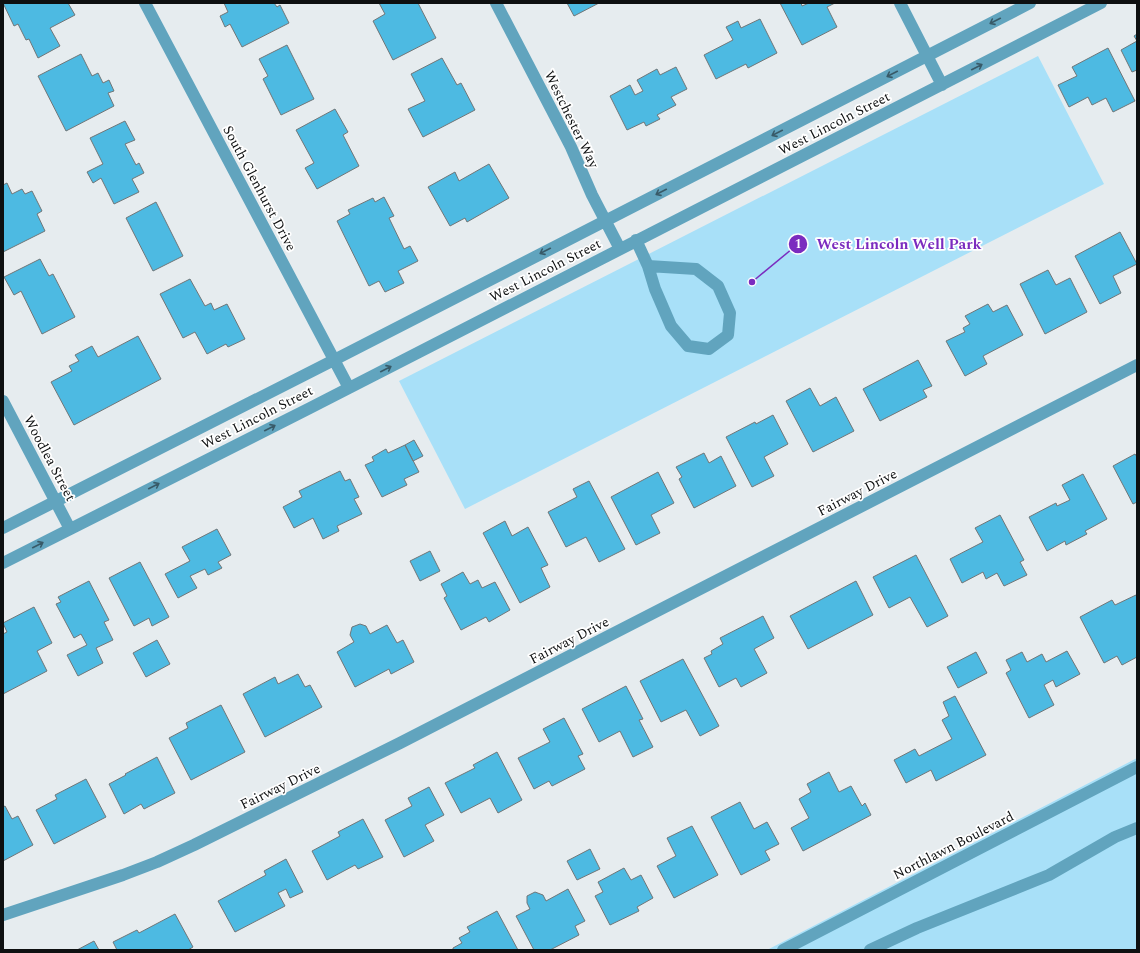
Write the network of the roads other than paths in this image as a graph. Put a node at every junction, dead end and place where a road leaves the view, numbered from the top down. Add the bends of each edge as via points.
1 (145, 3) edge
2 (496, 3) edge
3 (900, 3) edge
4 (1030, 3) edge
5 (1101, 3) edge
6 (927, 56) junction
7 (942, 85) junction
8 (605, 221) junction
9 (636, 240) junction
10 (620, 249) junction
11 (648, 266) junction
12 (334, 360) junction
13 (1137, 365) edge
14 (349, 388) junction
15 (3, 401) edge
16 (55, 501) junction
17 (3, 528) edge
18 (70, 529) junction
19 (3, 563) edge
20 (1137, 767) edge
21 (1137, 828) edge
22 (3, 915) edge
23 (783, 950) edge
24 (870, 950) edge

1 - 12 street, South Glenhurst Drive
2 - 8 street, Westchester Way via 571,147
3 - 6 street
4 -> 6 street, West Lincoln Street
7 -> 5 street, West Lincoln Street
6 - 7 street
6 -> 8 street, West Lincoln Street
7 - 9 street, West Lincoln Street
8 - 10 street, Westchester Way
8 -> 12 street, West Lincoln Street
9 - 10 street, West Lincoln Street
9 - 11 street
14 -> 10 street, West Lincoln Street
11 - 11 street via 671,326 688,346 709,349 728,335 730,313 718,286 696,270
12 - 14 street, South Glenhurst Drive
12 - 16 street, West Lincoln Street
13 - 22 street, Fairway Drive via 407,740 194,845 123,875
18 -> 14 street, West Lincoln Street
15 - 16 street, Woodlea Street
16 - 17 street, West Lincoln Street
16 - 18 street, Woodlea Street
19 -> 18 street, West Lincoln Street
20 - 23 street, Northlawn Boulevard
21 - 24 street via 1115,837 1049,875 917,928

